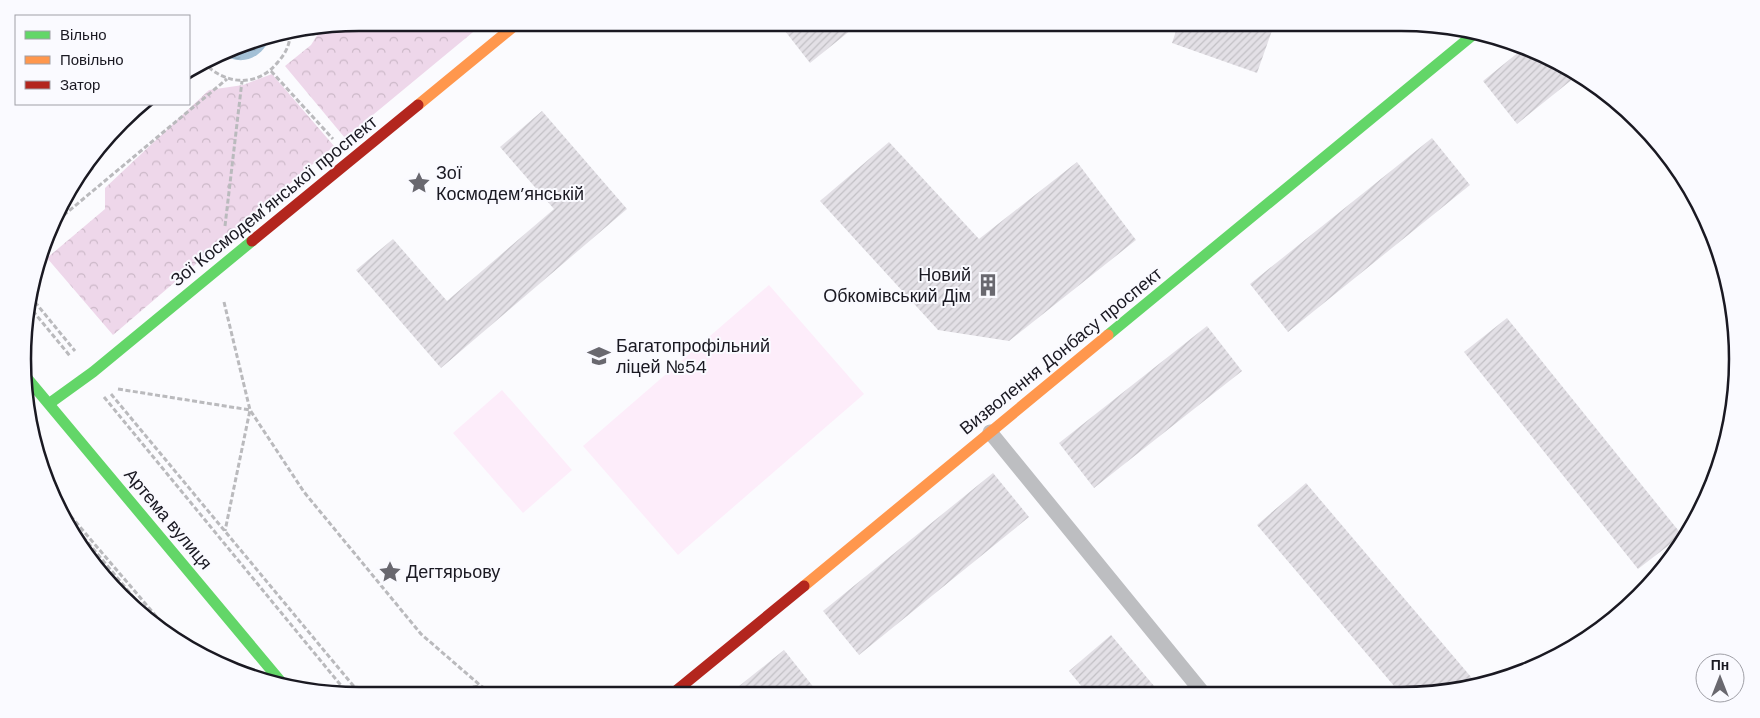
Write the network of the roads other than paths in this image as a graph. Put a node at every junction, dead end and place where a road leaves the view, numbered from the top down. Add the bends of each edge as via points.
1 (508, 31) edge
2 (1468, 39) edge
3 (32, 383) edge
4 (50, 403) junction
5 (990, 432) junction
6 (277, 676) edge
7 (681, 687) edge
8 (1198, 687) edge

1 - 4 street, Зої Космодем’янської проспект via 90,374
2 - 5 street, Визволення Донбасу проспект
3 - 4 street, Артема вулиця
4 - 6 street, Артема вулиця
5 - 7 street, Визволення Донбасу проспект
5 - 8 lane

